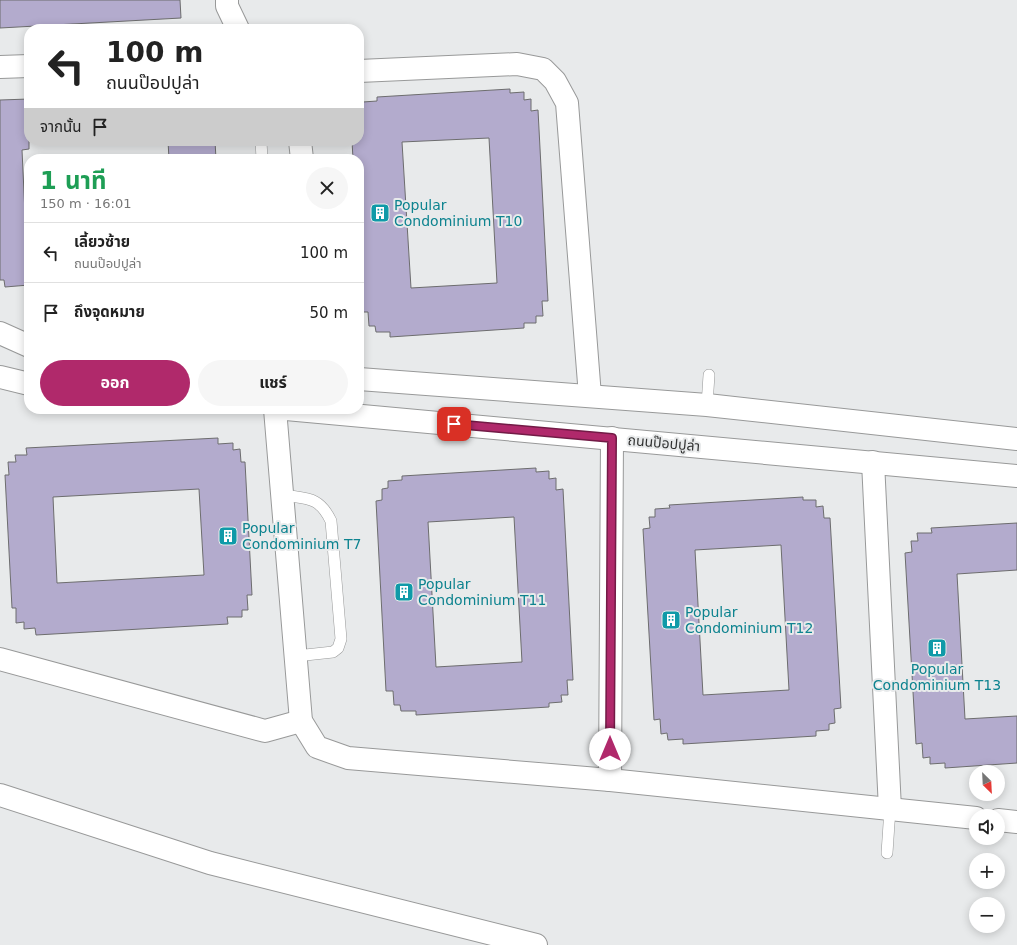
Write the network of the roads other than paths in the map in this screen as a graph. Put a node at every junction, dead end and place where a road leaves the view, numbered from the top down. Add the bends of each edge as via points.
1 (227, 0) edge
2 (236, 24) edge
3 (24, 66) edge
4 (0, 67) edge
5 (364, 71) edge
6 (0, 333) edge
7 (24, 344) edge
8 (709, 375) dead end
9 (364, 379) edge
10 (0, 380) edge
11 (24, 383) edge
12 (590, 396) junction
13 (707, 406) junction
14 (275, 414) edge
15 (360, 414) edge
16 (612, 438) junction
17 (1017, 439) edge
18 (873, 462) junction
19 (1017, 476) edge
20 (283, 494) junction
21 (296, 656) junction
22 (0, 659) edge
23 (301, 721) junction
24 (610, 780) junction
25 (0, 795) edge
26 (890, 809) junction
27 (969, 817) edge
28 (1005, 821) edge
29 (1017, 822) edge
30 (887, 853) dead end
31 (536, 945) edge

1 - 2 street via 227,6
3 - 4 street
5 - 12 street via 517,64 543,69 555,81 567,103
6 - 7 street
8 - 13 lane
9 - 12 street
10 - 11 street
12 - 13 street
13 - 17 street
14 - 20 street
15 - 16 street, ถนนป๊อปปูล่า
16 - 18 street, ถนนป๊อปปูล่า
16 - 24 street
18 - 19 street, ถนนป๊อปปูล่า
18 - 26 street
20 - 21 street
20 - 21 lane via 314,500 325,508 331,521 341,639 338,648 333,652
21 - 23 street
22 - 23 street via 265,731
23 - 24 street via 317,747 348,758
24 - 26 street
25 - 31 street via 210,863
26 - 27 street
26 - 30 lane
28 - 29 street

